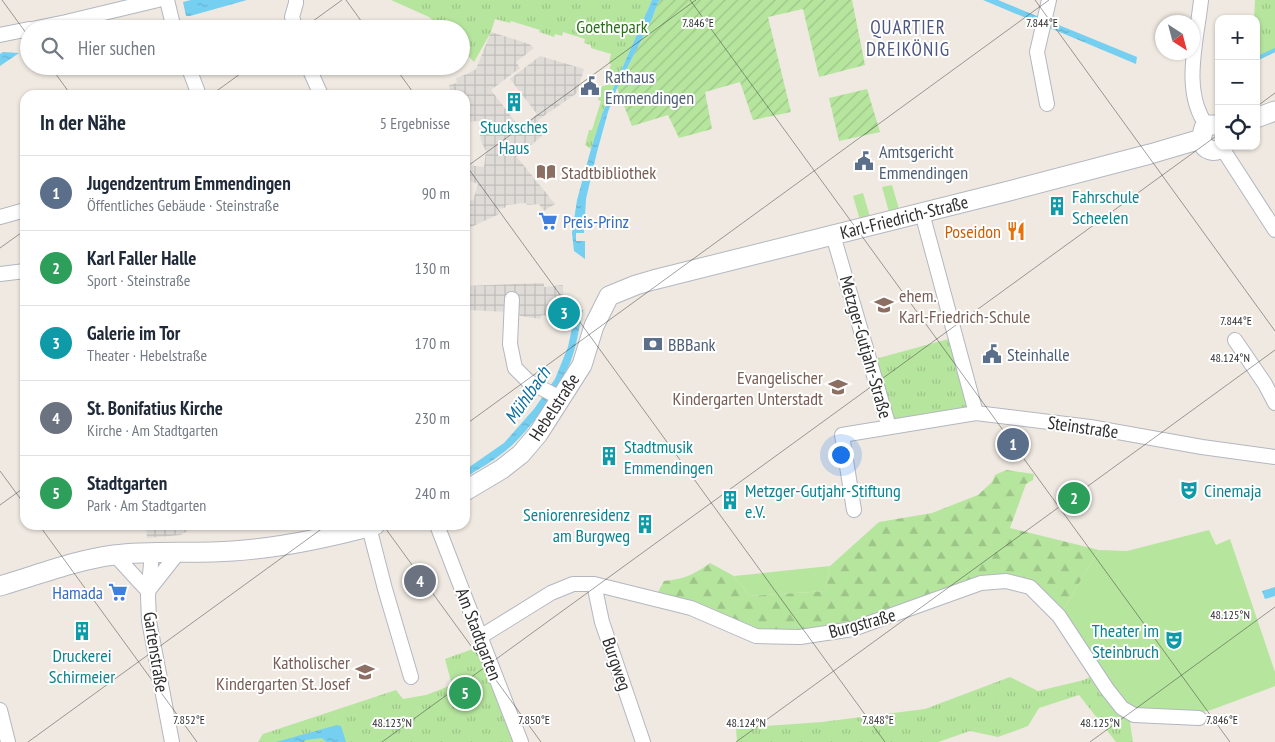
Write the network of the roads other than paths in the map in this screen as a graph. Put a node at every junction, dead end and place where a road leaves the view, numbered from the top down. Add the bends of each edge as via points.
1 (158, 0) edge
2 (167, 0) edge
3 (296, 0) edge
4 (1049, 0) edge
5 (1202, 0) edge
6 (74, 20) edge
7 (172, 20) edge
8 (293, 20) edge
9 (20, 31) edge
10 (0, 35) edge
11 (191, 75) edge
12 (312, 75) edge
13 (197, 90) edge
14 (319, 90) edge
15 (1047, 104) dead end
16 (1275, 111) edge
17 (1260, 117) edge
18 (1209, 130) edge
19 (1216, 150) edge
20 (1225, 150) edge
21 (20, 211) edge
22 (922, 213) junction
23 (0, 217) edge
24 (1275, 230) edge
25 (833, 234) junction
26 (20, 272) edge
27 (0, 274) edge
28 (609, 296) joint
29 (512, 299) dead end
30 (1235, 340) dead end
31 (553, 394) junction
32 (1275, 403) edge
33 (976, 413) junction
34 (889, 427) junction
35 (1275, 457) edge
36 (470, 488) edge
37 (854, 510) dead end
38 (352, 530) edge
39 (373, 530) edge
40 (439, 530) edge
41 (152, 553) junction
42 (178, 553) junction
43 (115, 555) junction
44 (594, 584) junction
45 (0, 586) edge
46 (148, 591) junction
47 (480, 637) junction
48 (411, 677) dead end
49 (0, 710) edge
50 (1199, 718) dead end
51 (8, 742) edge
52 (172, 742) edge
53 (521, 742) edge
54 (643, 742) edge

1 - 6 street
2 - 7 street
3 - 8 street
4 - 15 street via 1037,52
5 - 18 street via 1192,85 1200,117
9 - 10 street
11 - 13 street
12 - 14 street
16 - 17 street
18 - 19 street via 1205,148
18 - 22 street, Karl-Friedrich-Straße via 1150,154
20 - 24 street
21 - 23 street
22 - 25 street, Karl-Friedrich-Straße
22 - 33 street
25 - 28 street, Karl-Friedrich-Straße via 636,285
25 - 34 street, Metzger-Gutjahr-Straße
26 - 27 street
28 - 31 street, Hebelstraße via 597,317 582,365
29 - 31 street via 510,344 515,368 528,380
30 - 32 street
31 - 36 street, Hebelstraße via 538,434 527,448 502,469
33 - 34 street, Steinstraße
33 - 35 street, Steinstraße via 1090,427
34 - 37 street, Metzger-Gutjahr-Straße via 842,435
38 - 42 street via 257,549
39 - 48 street via 382,580
40 - 47 street, Am Stadtgarten
41 - 42 street
41 - 43 street
41 - 46 street, Gartenstraße
42 - 46 street, Gartenstraße
43 - 45 street via 85,560
43 - 46 street, Gartenstraße
44 - 47 street, Burgstraße via 573,584 551,593
44 - 50 street, Burgstraße via 691,608 756,636 800,637 853,629 981,583 1006,581 1030,587 1059,616 1122,708 1134,715
44 - 54 street, Burgweg via 602,622
46 - 52 street, Gartenstraße via 149,621
47 - 53 street, Am Stadtgarten
49 - 51 street

